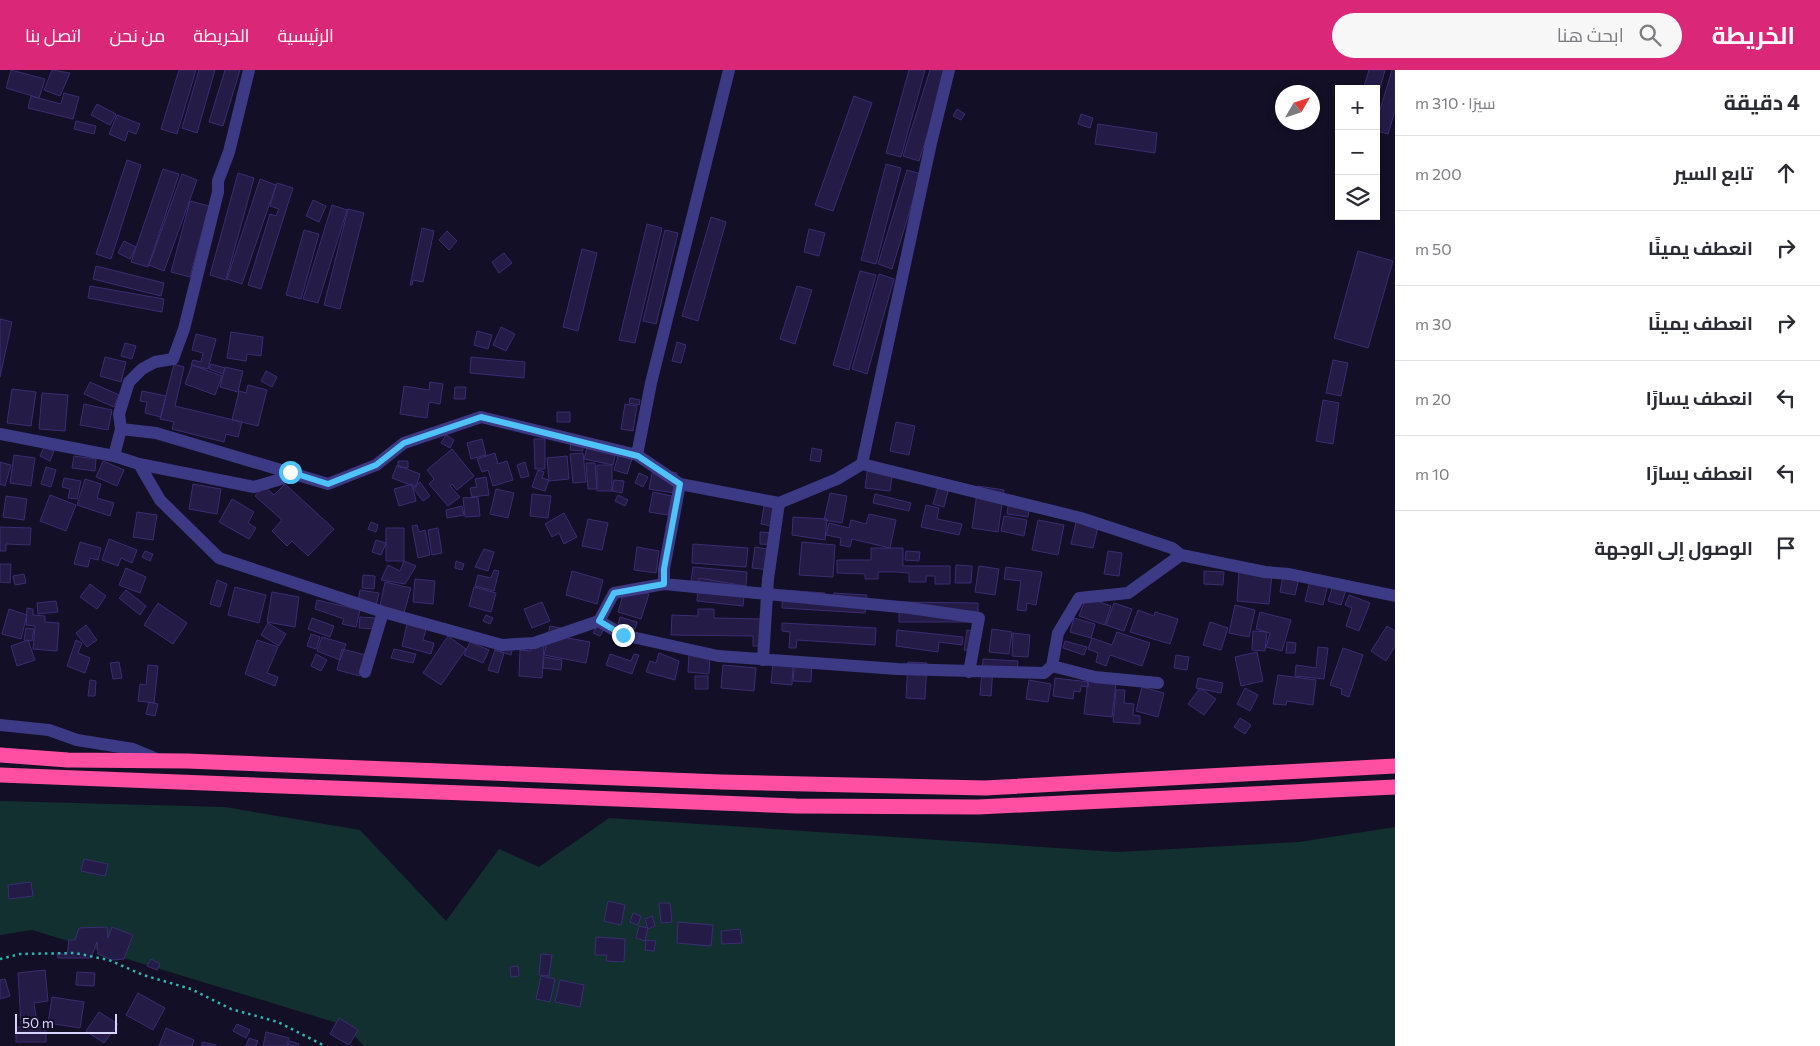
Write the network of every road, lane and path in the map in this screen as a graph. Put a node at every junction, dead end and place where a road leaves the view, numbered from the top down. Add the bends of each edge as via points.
1 (249, 70) edge
2 (729, 70) edge
3 (949, 70) edge
4 (120, 429) junction
5 (0, 434) edge
6 (114, 456) junction
7 (638, 456) junction
8 (139, 464) junction
9 (862, 464) junction
10 (290, 472) junction
11 (680, 484) junction
12 (779, 503) junction
13 (1181, 555) junction
14 (664, 584) junction
15 (769, 594) junction
16 (1395, 596) edge
17 (383, 612) junction
18 (599, 621) junction
19 (763, 660) junction
20 (1052, 666) junction
21 (365, 672) dead end
22 (969, 672) junction
23 (1158, 683) dead end
24 (0, 725) edge
25 (0, 755) edge
26 (160, 761) junction
27 (1395, 766) edge
28 (0, 775) edge
29 (1395, 787) edge
30 (0, 959) edge
31 (325, 1046) edge

1 - 4 street via 229,152 218,181 184,329 173,359 142,369 129,382 119,414
2 - 7 street via 651,383
3 - 9 street
4 - 6 street
4 - 10 street via 156,433
5 - 6 street
6 - 8 street
7 - 10 street via 481,417 404,443 376,465 328,484
7 - 11 street
8 - 10 street via 254,487 281,479
8 - 17 street via 160,500 219,558
9 - 12 street via 837,479
9 - 13 street via 1082,518 1172,548
11 - 12 street
11 - 14 street
12 - 15 street via 768,579
13 - 16 street
13 - 20 street via 1128,592 1079,598 1058,634
14 - 15 street
14 - 18 street via 614,593
15 - 19 street
15 - 22 street via 952,612 979,618
17 - 18 street via 502,645 534,643
17 - 21 street
18 - 19 street via 623,635 718,656
19 - 22 street
20 - 22 street via 1044,673
20 - 23 street via 1095,677
24 - 26 street via 49,730 77,740 133,748
25 - 26 highway
26 - 27 highway via 721,782 985,788
28 - 29 highway via 796,806 987,807
30 - 31 path via 20,954 66,953 109,960 191,990 231,1009 278,1022

